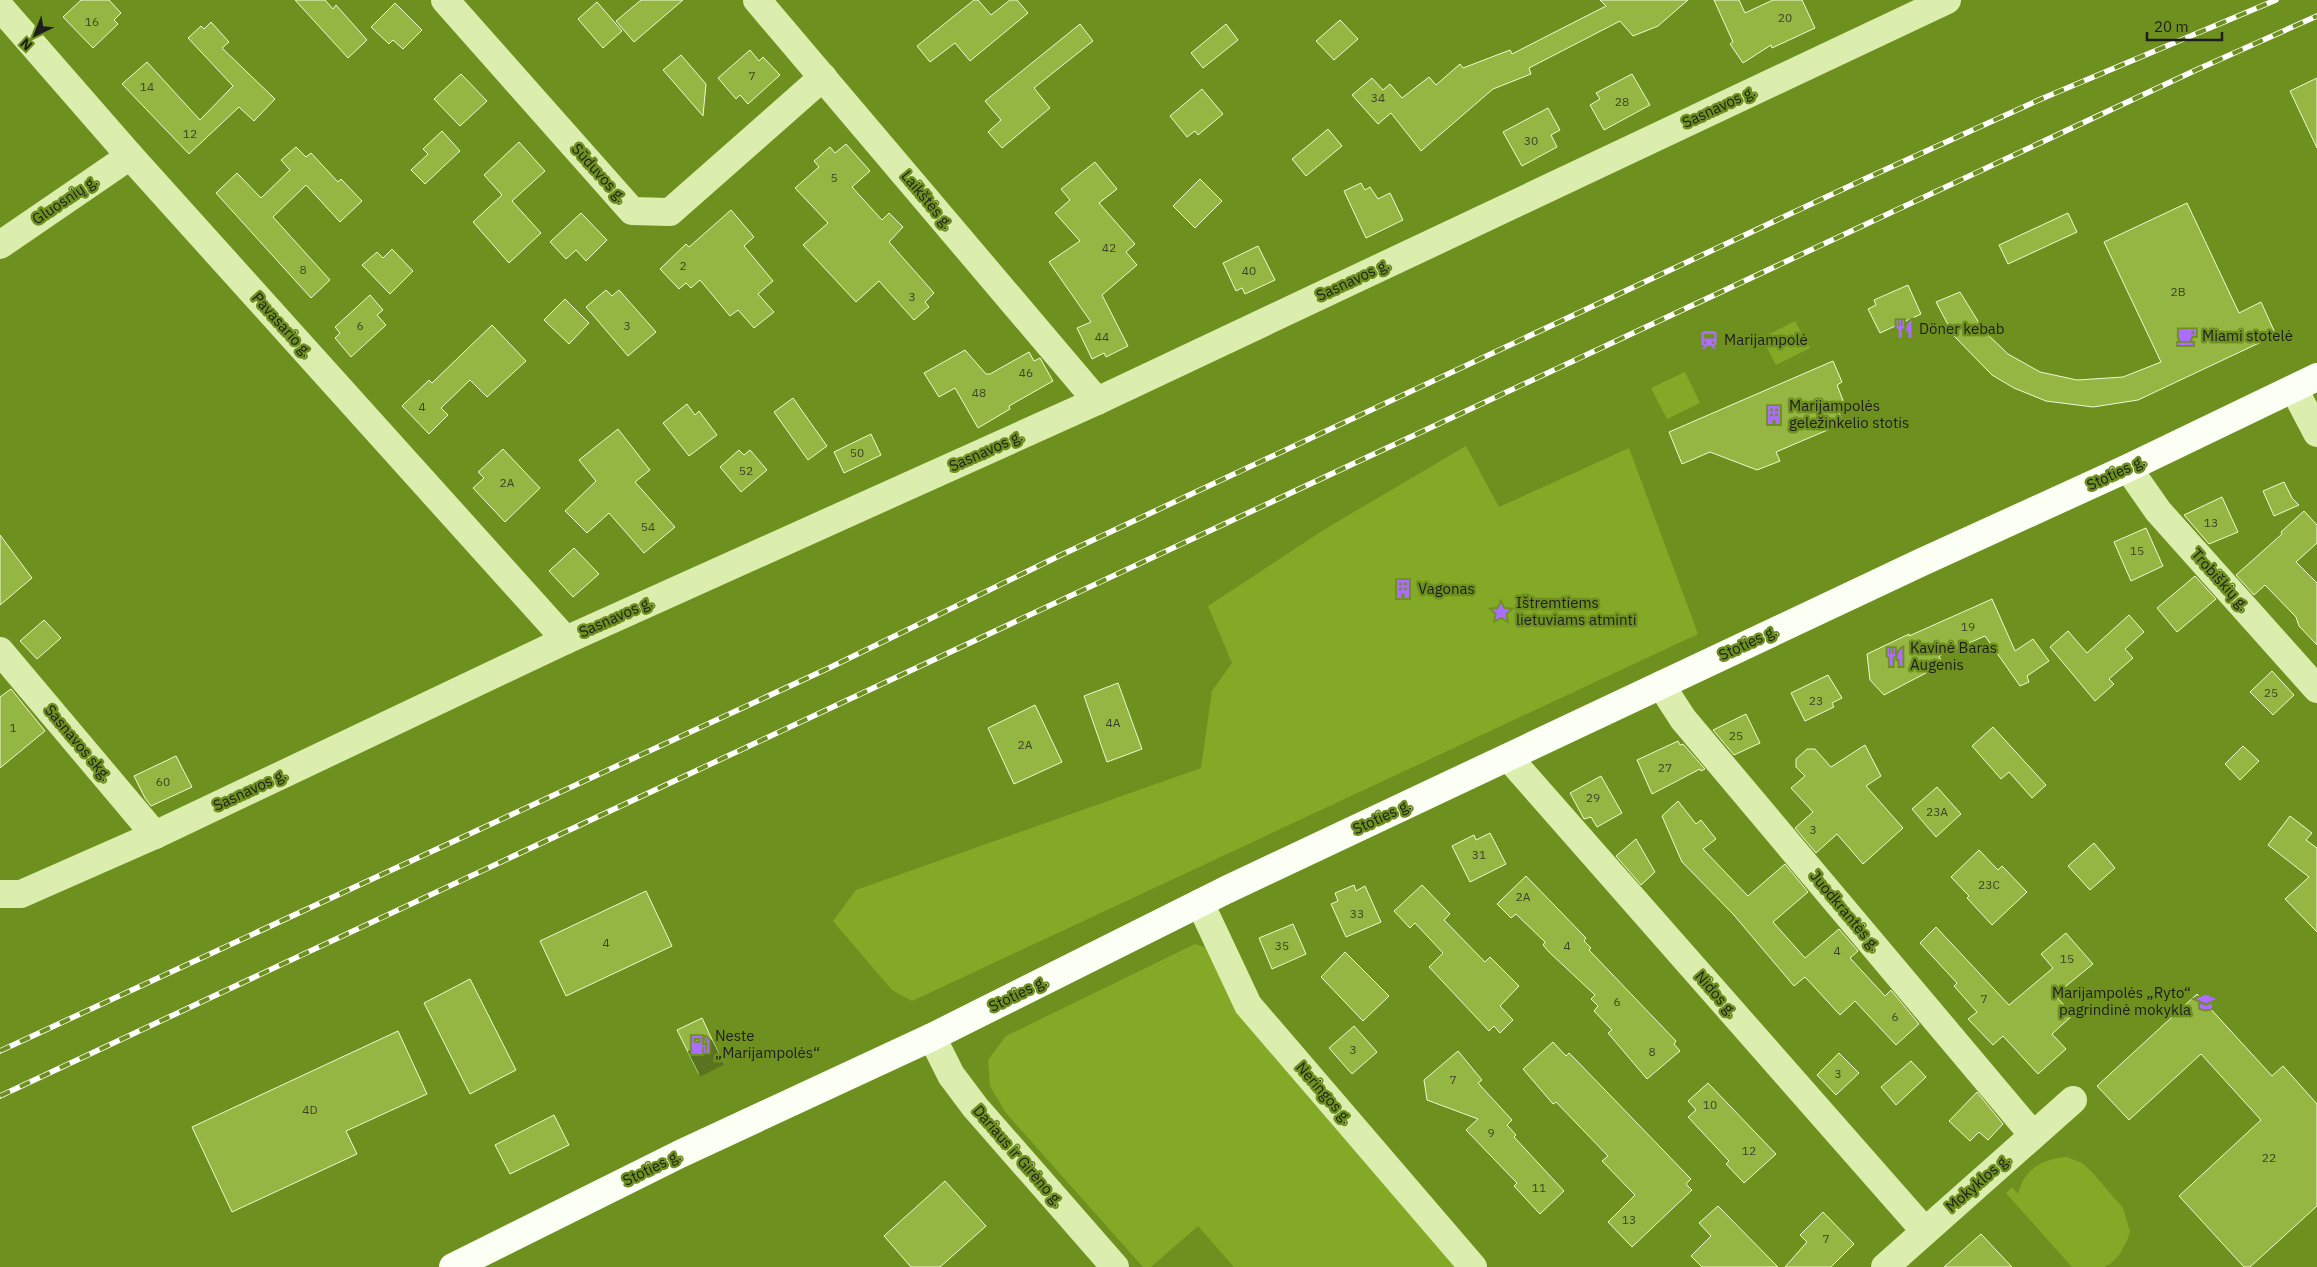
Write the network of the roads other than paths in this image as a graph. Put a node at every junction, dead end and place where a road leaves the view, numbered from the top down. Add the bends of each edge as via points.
1 (445, 0) edge
2 (757, 0) edge
3 (1947, 0) edge
4 (0, 7) edge
5 (823, 77) junction
6 (130, 156) junction
7 (0, 245) edge
8 (2305, 383) edge
9 (1098, 401) junction
10 (2317, 433) edge
11 (2128, 468) junction
12 (566, 640) junction
13 (0, 651) edge
14 (1661, 685) junction
15 (2317, 689) edge
16 (1509, 758) junction
17 (155, 835) junction
18 (7, 898) edge
19 (1200, 904) junction
20 (932, 1037) junction
21 (2073, 1100) dead end
22 (2034, 1135) junction
23 (1924, 1230) junction
24 (453, 1267) edge
25 (1115, 1267) edge
26 (1473, 1267) edge
27 (1885, 1267) edge

1 - 5 street, Sūduvos g. via 632,211 670,212
2 - 5 street, Laikštės g.
3 - 9 street, Sasnavos g.
4 - 6 street, Pavasario g.
5 - 9 street, Laikštės g.
6 - 7 street, Gluosnių g.
6 - 12 street, Pavasario g.
8 - 10 street
8 - 11 main road, Stoties g.
9 - 12 street, Sasnavos g.
11 - 14 main road, Stoties g.
11 - 15 street, Trobiškių g. via 2158,511
12 - 17 street, Sasnavos g.
13 - 17 street, Sasnavos skg.
14 - 16 main road, Stoties g.
14 - 22 street, Juodkrantės g. via 1682,719
16 - 19 main road, Stoties g.
16 - 23 street, Nidos g.
17 - 18 street, Sasnavos g.
19 - 20 main road, Stoties g.
19 - 26 street, Neringos g. via 1248,1005
20 - 24 main road, Stoties g. via 680,1154
20 - 25 street, Dariaus ir Girėno g. via 951,1075 975,1107
21 - 22 street, Mokyklos g.
22 - 23 street, Mokyklos g.
23 - 27 street, Mokyklos g.

